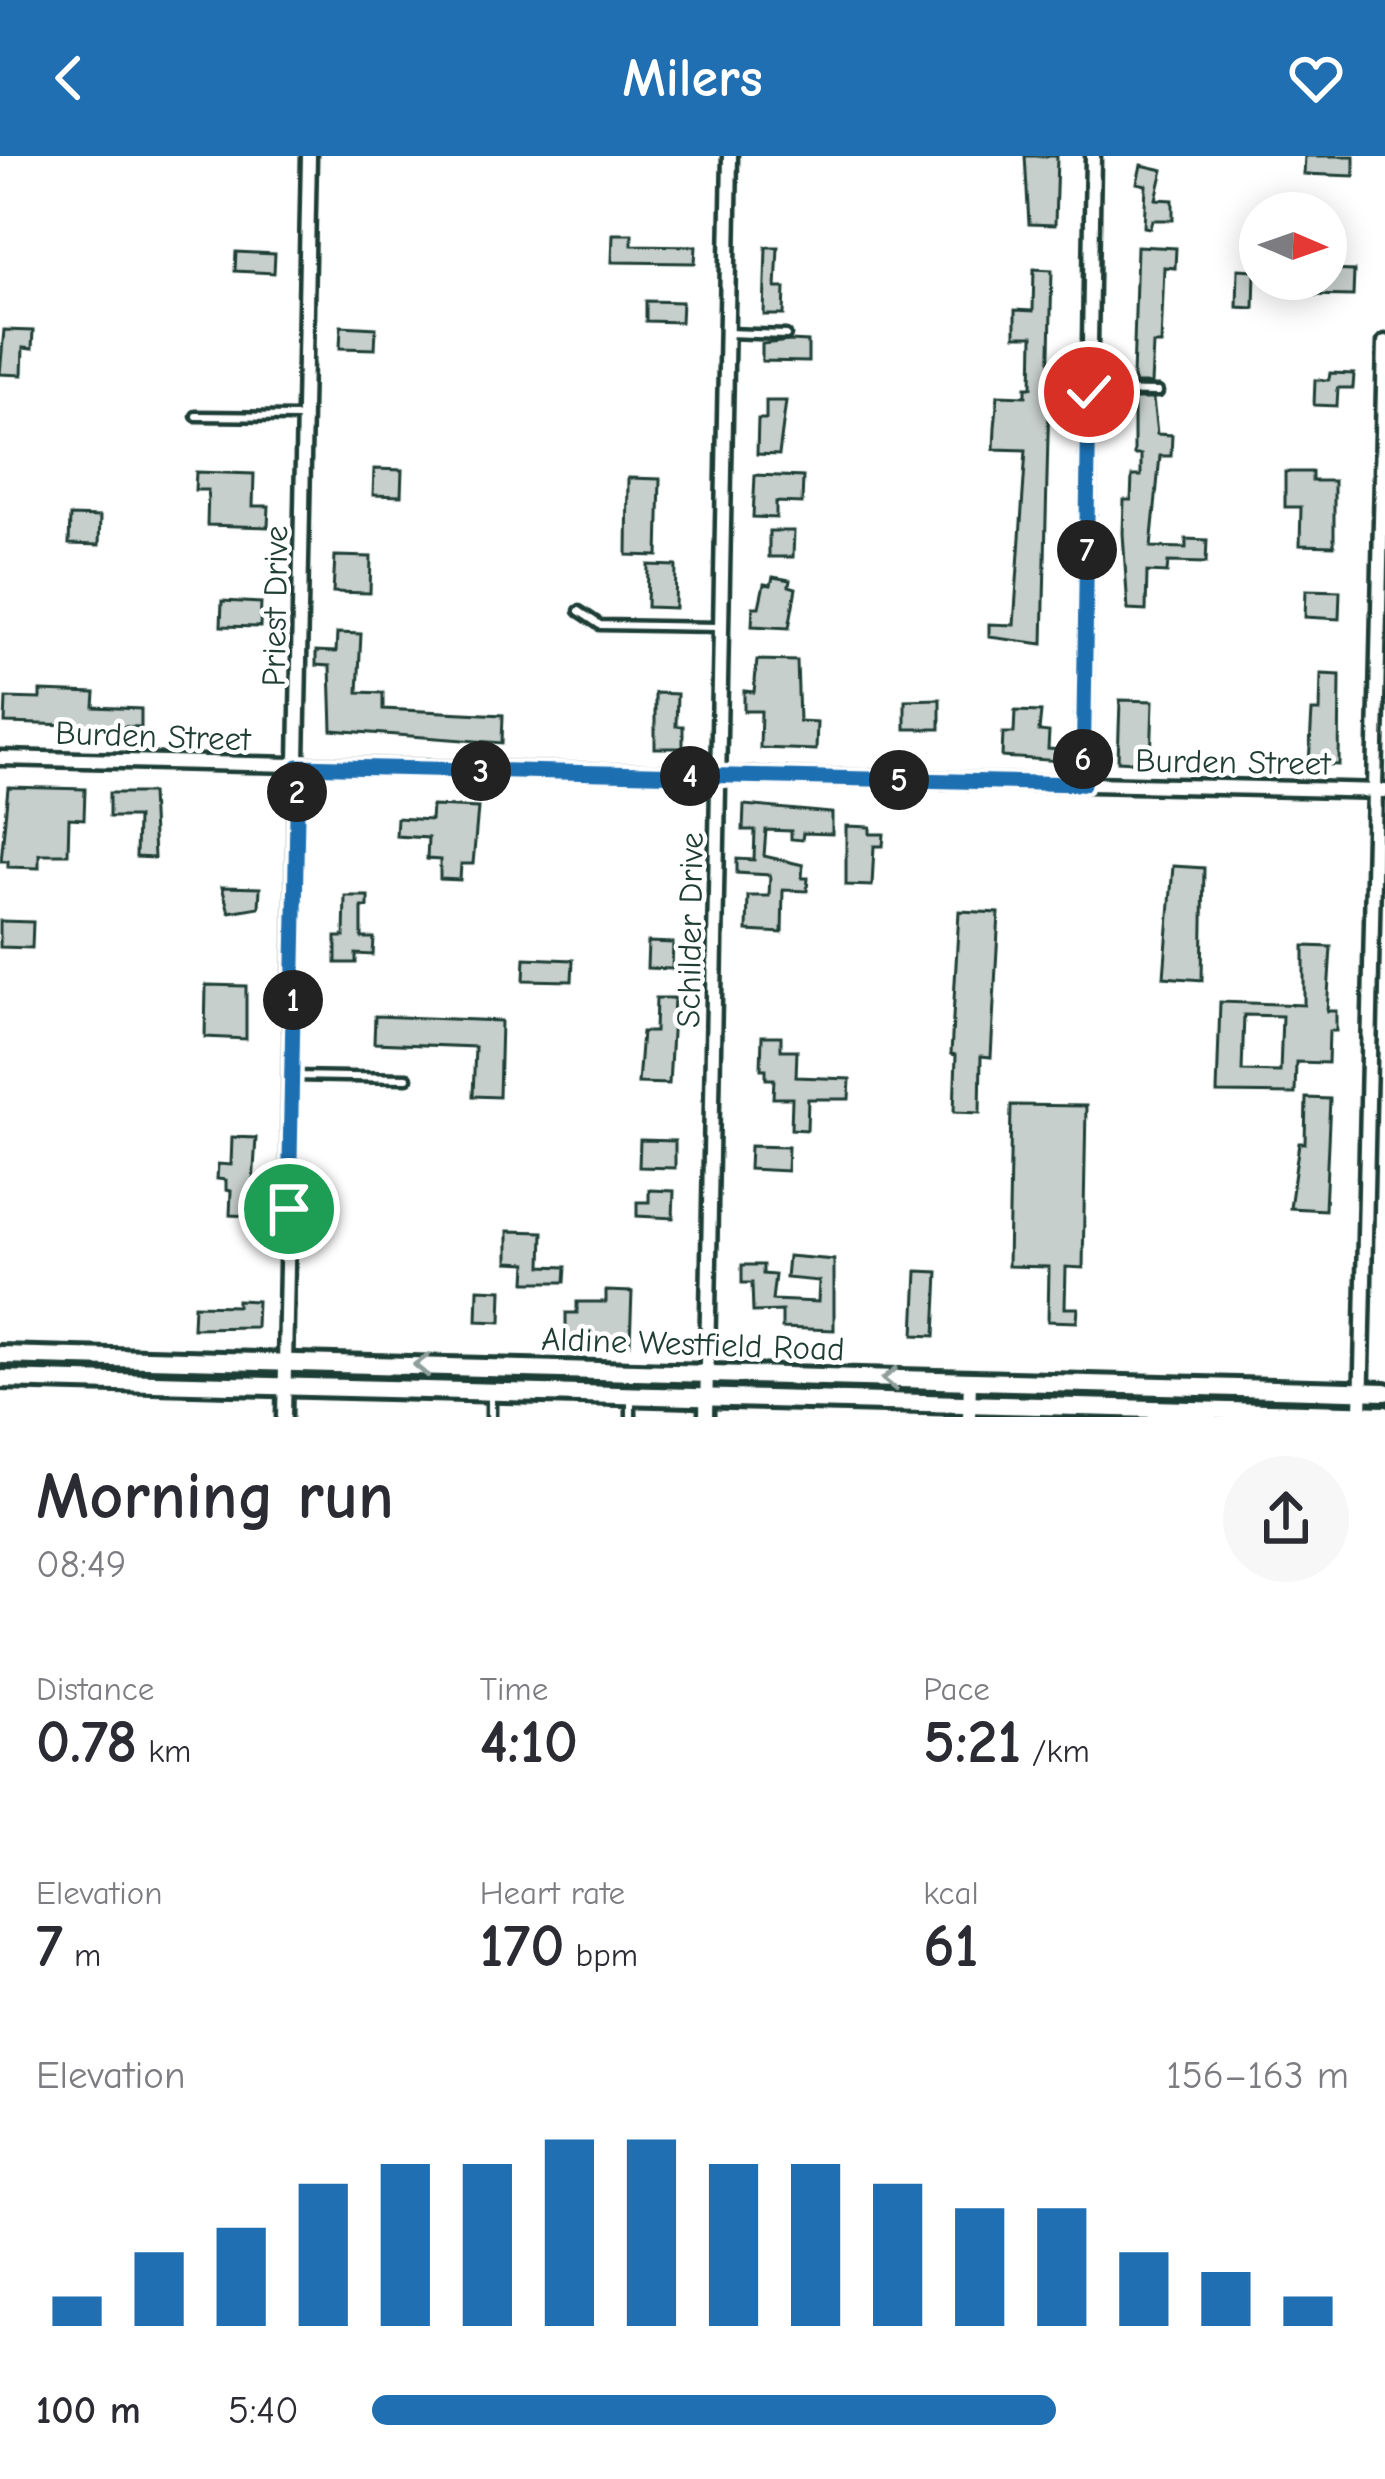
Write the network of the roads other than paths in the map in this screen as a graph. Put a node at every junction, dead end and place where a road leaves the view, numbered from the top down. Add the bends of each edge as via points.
1 (309, 156) edge
2 (730, 156) edge
3 (1093, 156) edge
4 (727, 333) junction
5 (786, 335) dead end
6 (1385, 342) edge
7 (1089, 392) junction
8 (1158, 392) dead end
9 (196, 416) dead end
10 (304, 417) junction
11 (579, 611) dead end
12 (722, 627) junction
13 (0, 758) edge
14 (298, 766) junction
15 (719, 777) junction
16 (1083, 784) junction
17 (1380, 791) edge
18 (291, 1076) junction
19 (407, 1078) dead end
20 (0, 1355) edge
21 (84, 1358) junction
22 (286, 1362) junction
23 (499, 1367) junction
24 (707, 1373) junction
25 (0, 1379) edge
26 (970, 1380) junction
27 (84, 1382) junction
28 (1096, 1384) junction
29 (285, 1385) junction
30 (1201, 1386) junction
31 (494, 1391) junction
32 (1361, 1391) junction
33 (1385, 1392) edge
34 (631, 1394) junction
35 (706, 1396) junction
36 (1096, 1407) junction
37 (969, 1410) edge
38 (1200, 1413) edge
39 (1360, 1414) edge
40 (1288, 1415) edge
41 (1385, 1415) edge
42 (284, 1417) edge
43 (491, 1417) edge
44 (631, 1417) edge
45 (706, 1417) edge

1 - 10 street, Priest Drive
2 - 4 street, Schilder Drive
3 - 7 street
4 - 5 lane
4 - 12 street, Schilder Drive
6 - 17 street
7 - 8 lane
7 - 16 street
9 - 10 lane
10 - 14 street, Priest Drive
11 - 12 lane via 600,625
12 - 15 street, Schilder Drive
13 - 14 street, Burden Street
14 - 15 street, Burden Street
14 - 18 street, Priest Drive
15 - 16 street, Burden Street
15 - 24 street, Schilder Drive
16 - 17 street, Burden Street
17 - 32 street
18 - 19 lane
18 - 22 street, Priest Drive
20 - 21 main road, Aldine Westfield Road
21 - 22 main road, Aldine Westfield Road
21 - 27 main road
23 -> 22 main road, Aldine Westfield Road
22 - 29 street, Priest Drive
23 - 24 main road, Aldine Westfield Road
23 - 31 main road
26 -> 24 main road, Aldine Westfield Road
24 - 35 street, Schilder Drive
25 - 27 main road, Aldine Westfield Road
26 - 28 main road, Aldine Westfield Road
26 - 37 street
27 - 29 main road, Aldine Westfield Road
28 - 30 main road, Aldine Westfield Road
28 - 36 main road
29 - 31 main road, Aldine Westfield Road
29 - 42 street, Priest Drive
30 - 32 main road, Aldine Westfield Road
30 - 38 street
31 - 34 main road, Aldine Westfield Road
31 - 43 lane
32 - 33 main road, Aldine Westfield Road
32 - 39 street
34 - 35 main road, Aldine Westfield Road
34 - 44 lane
35 - 37 main road, Aldine Westfield Road
35 - 45 street, Schilder Drive
36 - 37 main road, Aldine Westfield Road
36 - 38 main road, Aldine Westfield Road
38 - 40 main road, Aldine Westfield Road
39 - 40 main road, Aldine Westfield Road
39 - 41 main road, Aldine Westfield Road

